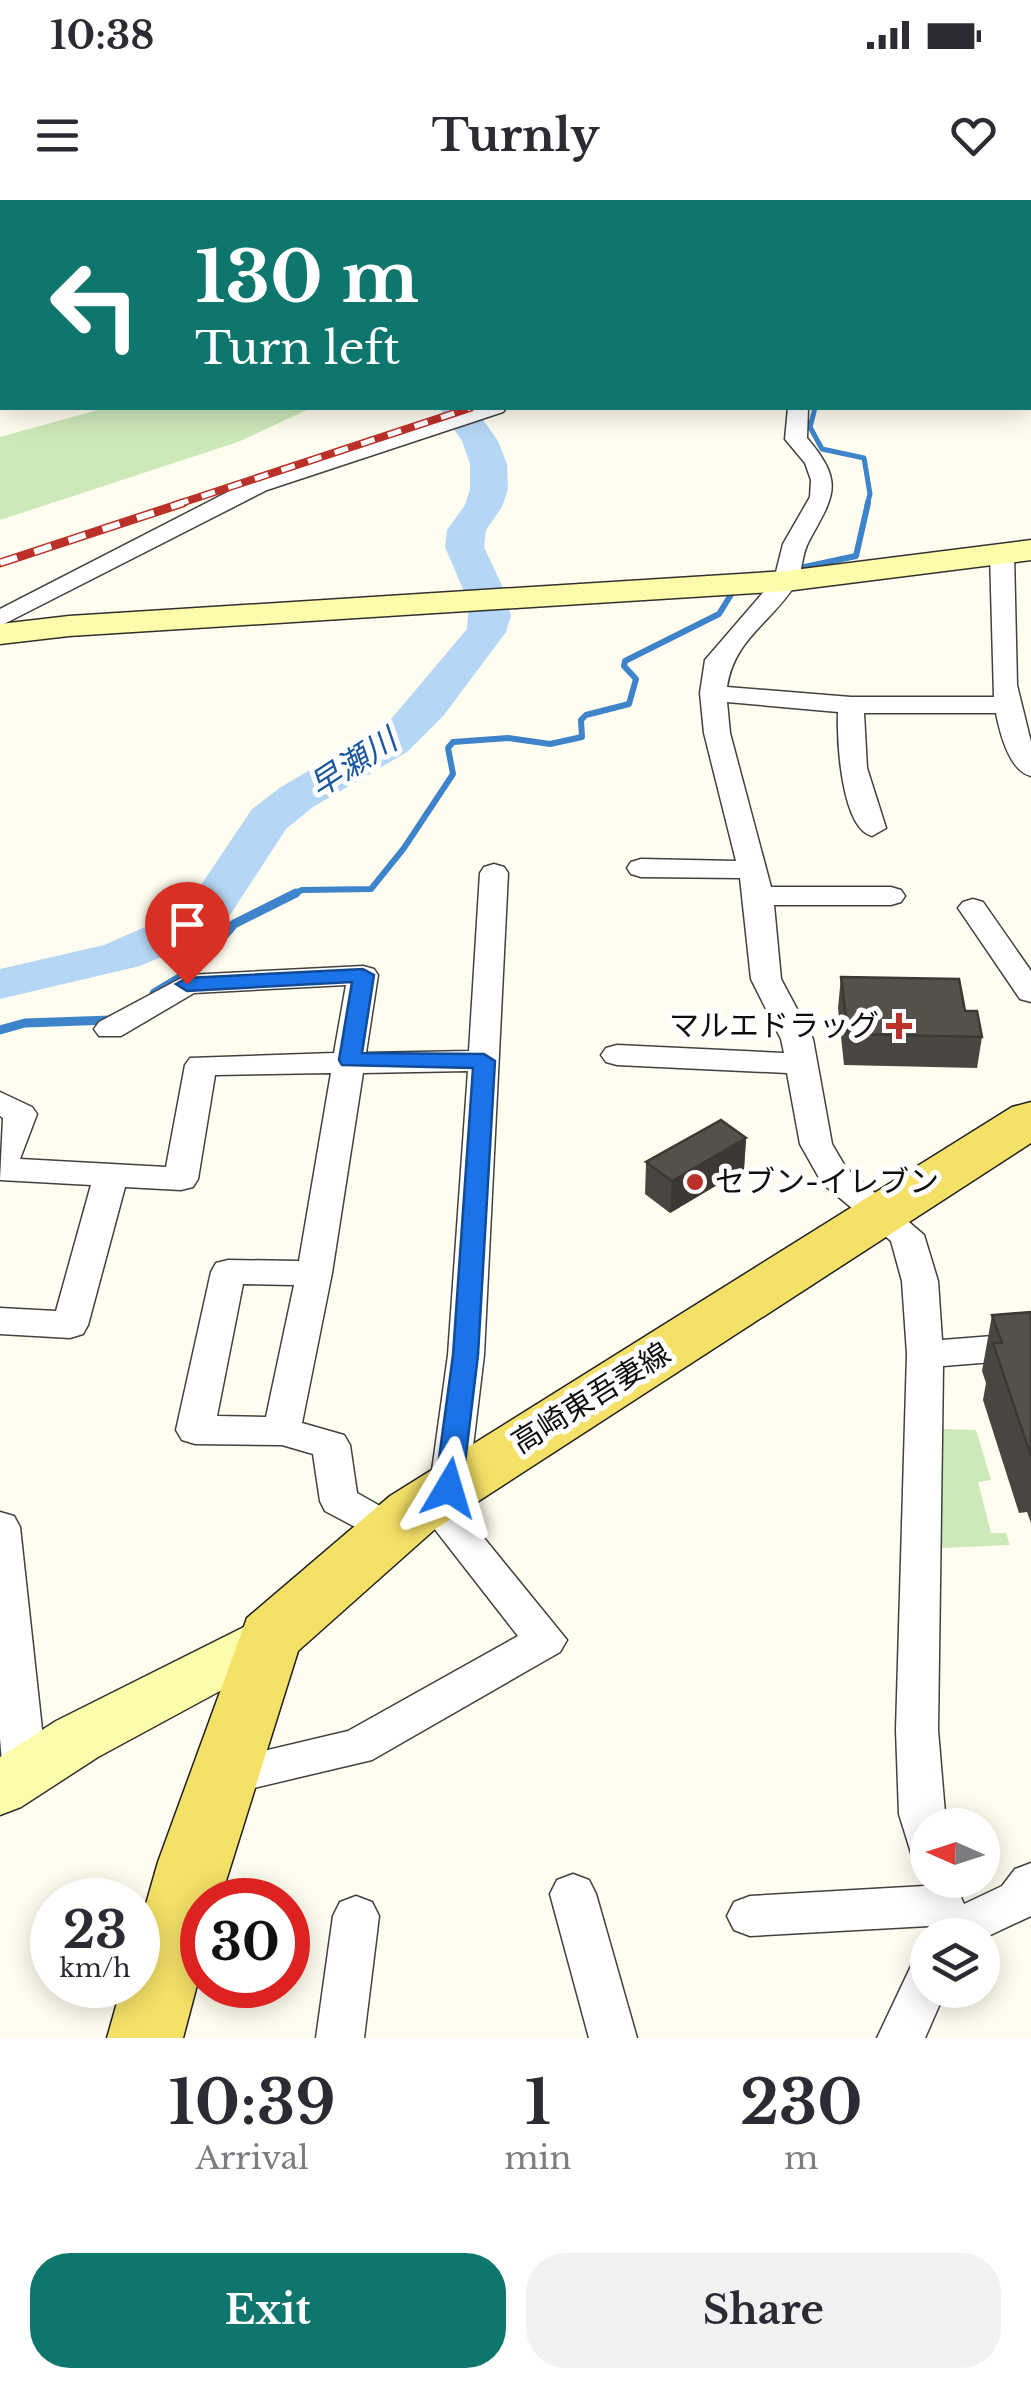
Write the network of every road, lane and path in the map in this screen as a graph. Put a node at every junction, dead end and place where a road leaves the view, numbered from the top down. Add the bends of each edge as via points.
1 (486, 410) edge
2 (798, 410) edge
3 (1016, 552) edge
4 (786, 581) junction
5 (0, 619) edge
6 (0, 634) edge
7 (712, 693) junction
8 (1014, 693) edge
9 (851, 704) junction
10 (1031, 768) edge
11 (872, 828) dead end
12 (640, 868) dead end
13 (494, 873) dead end
14 (755, 883) junction
15 (892, 896) dead end
16 (973, 908) dead end
17 (1031, 993) edge
18 (110, 1029) dead end
19 (616, 1055) dead end
20 (350, 1060) junction
21 (484, 1061) junction
22 (804, 1064) junction
23 (0, 1102) edge
24 (1031, 1118) edge
25 (0, 1168) edge
26 (110, 1175) junction
27 (877, 1214) junction
28 (314, 1273) junction
29 (0, 1321) edge
30 (1031, 1346) edge
31 (925, 1354) junction
32 (282, 1432) junction
33 (424, 1506) junction
34 (0, 1526) edge
35 (270, 1637) junction
36 (224, 1776) junction
37 (12, 1782) edge
38 (921, 1808) edge
39 (572, 1894) dead end
40 (1027, 1895) edge
41 (944, 1913) edge
42 (356, 1916) dead end
43 (750, 1916) dead end
44 (912, 2008) edge
45 (896, 2036) edge
46 (145, 2038) edge
47 (340, 2038) edge
48 (613, 2038) edge

1 - 5 street via 259,485
2 - 4 street via 796,439 819,472 822,498 784,561
3 - 4 street
3 - 8 street
4 - 6 street
4 - 7 street via 718,660
7 - 9 street
7 - 14 street
8 - 9 street
8 - 10 street via 1013,732
9 - 11 street via 858,796
12 - 14 street
13 - 21 street
14 - 15 street
14 - 22 street via 766,980
16 - 17 street
18 - 20 street via 187,984 363,975
19 - 22 street
20 - 21 street
20 - 26 street via 200,1065 181,1179
20 - 28 street
21 - 33 street via 466,1355
22 - 27 street via 816,1144 834,1176
23 - 25 street via 21,1114
24 - 27 main road, 高崎東吾妻線
25 - 26 street
26 - 29 street via 70,1325
27 - 31 street via 908,1235 920,1281
27 - 33 main road, 高崎東吾妻線
28 - 32 street
28 - 32 street via 228,1272 195,1430
30 - 31 street
31 - 38 street
32 - 33 street via 331,1445 339,1500
33 - 35 main road, 高崎東吾妻線
33 - 36 street via 546,1640 357,1747
34 - 37 street
35 - 36 main road
35 - 37 street via 77,1739
36 - 46 main road
39 - 48 street
40 - 41 street
41 - 43 street
42 - 47 street
44 - 45 street

